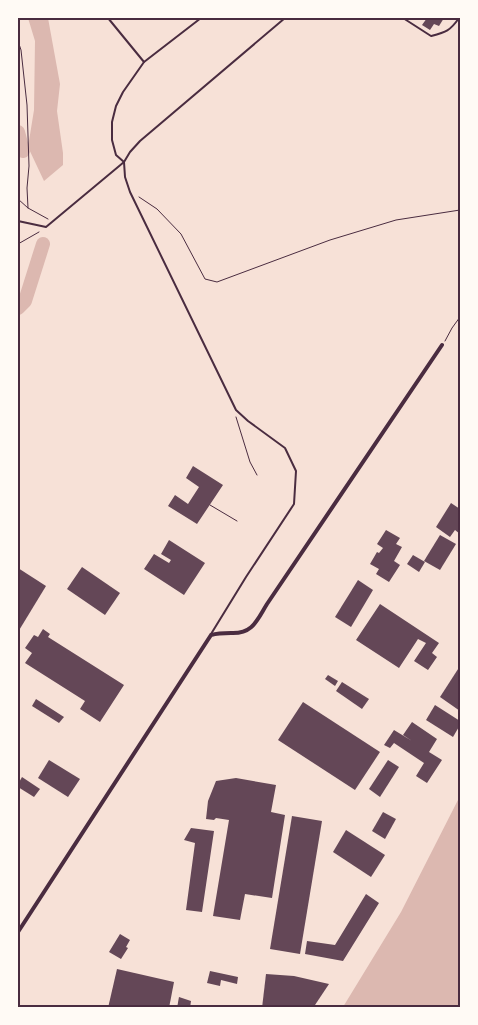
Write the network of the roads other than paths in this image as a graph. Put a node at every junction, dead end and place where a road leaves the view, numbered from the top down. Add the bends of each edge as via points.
1 (108, 18) edge
2 (201, 18) edge
3 (285, 18) edge
4 (403, 18) edge
5 (459, 18) edge
6 (144, 62) junction
7 (124, 162) junction
8 (18, 221) edge
9 (442, 345) road end
10 (211, 635) junction
11 (18, 932) edge

1 - 6 lane
2 - 6 lane
3 - 7 lane via 140,141
4 - 5 lane via 431,36 448,31
6 - 7 lane via 122,92 112,122 116,155
7 - 8 lane via 46,228
7 - 10 lane via 130,192 236,410 285,448 296,471 294,504
9 - 10 street via 253,626 242,632
10 - 11 street

